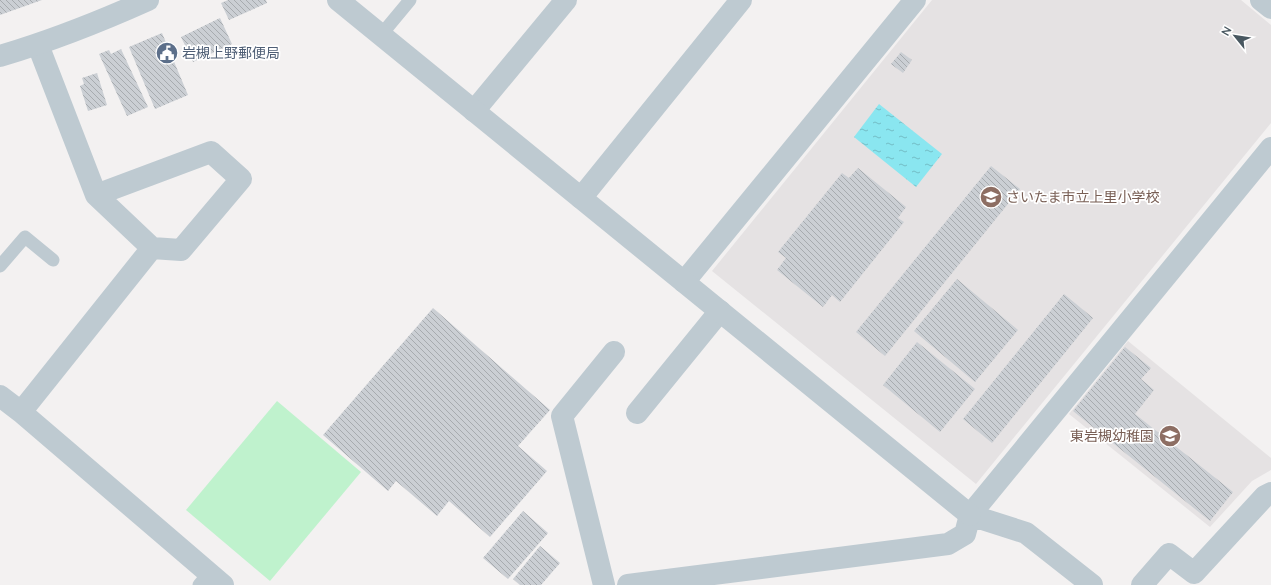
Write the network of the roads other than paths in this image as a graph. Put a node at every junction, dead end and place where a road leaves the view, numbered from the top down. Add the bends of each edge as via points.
1 (148, 0) edge
2 (338, 0) edge
3 (410, 0) edge
4 (566, 0) edge
5 (741, 0) edge
6 (915, 0) edge
7 (1262, 0) edge
8 (1271, 8) edge
9 (381, 35) junction
10 (38, 45) junction
11 (0, 56) edge
12 (474, 111) junction
13 (1271, 148) edge
14 (96, 195) junction
15 (581, 198) junction
16 (152, 248) junction
17 (53, 260) dead end
18 (0, 266) edge
19 (684, 282) junction
20 (720, 311) junction
21 (614, 352) dead end
22 (0, 396) edge
23 (21, 412) junction
24 (637, 413) dead end
25 (1271, 493) edge
26 (970, 515) junction
27 (210, 581) edge
28 (604, 585) edge
29 (628, 585) edge
30 (1092, 585) edge
31 (1142, 585) edge

1 - 10 street via 85,28
2 - 9 street
3 - 9 lane
4 - 12 street
5 - 15 street
6 - 19 street
7 - 8 street
9 - 12 street
10 - 11 street
10 - 14 street
12 - 15 street
13 - 26 street
14 - 16 street
14 - 16 street via 211,152 241,179 181,250
15 - 19 street
16 - 23 street
17 - 18 lane via 25,237
19 - 20 street
20 - 24 street
20 - 26 street
21 - 28 street via 562,416
22 - 23 street
23 - 27 street
25 - 31 street via 1265,496 1194,573 1169,554
26 - 29 street via 965,534 948,544
26 - 30 street via 1026,532

